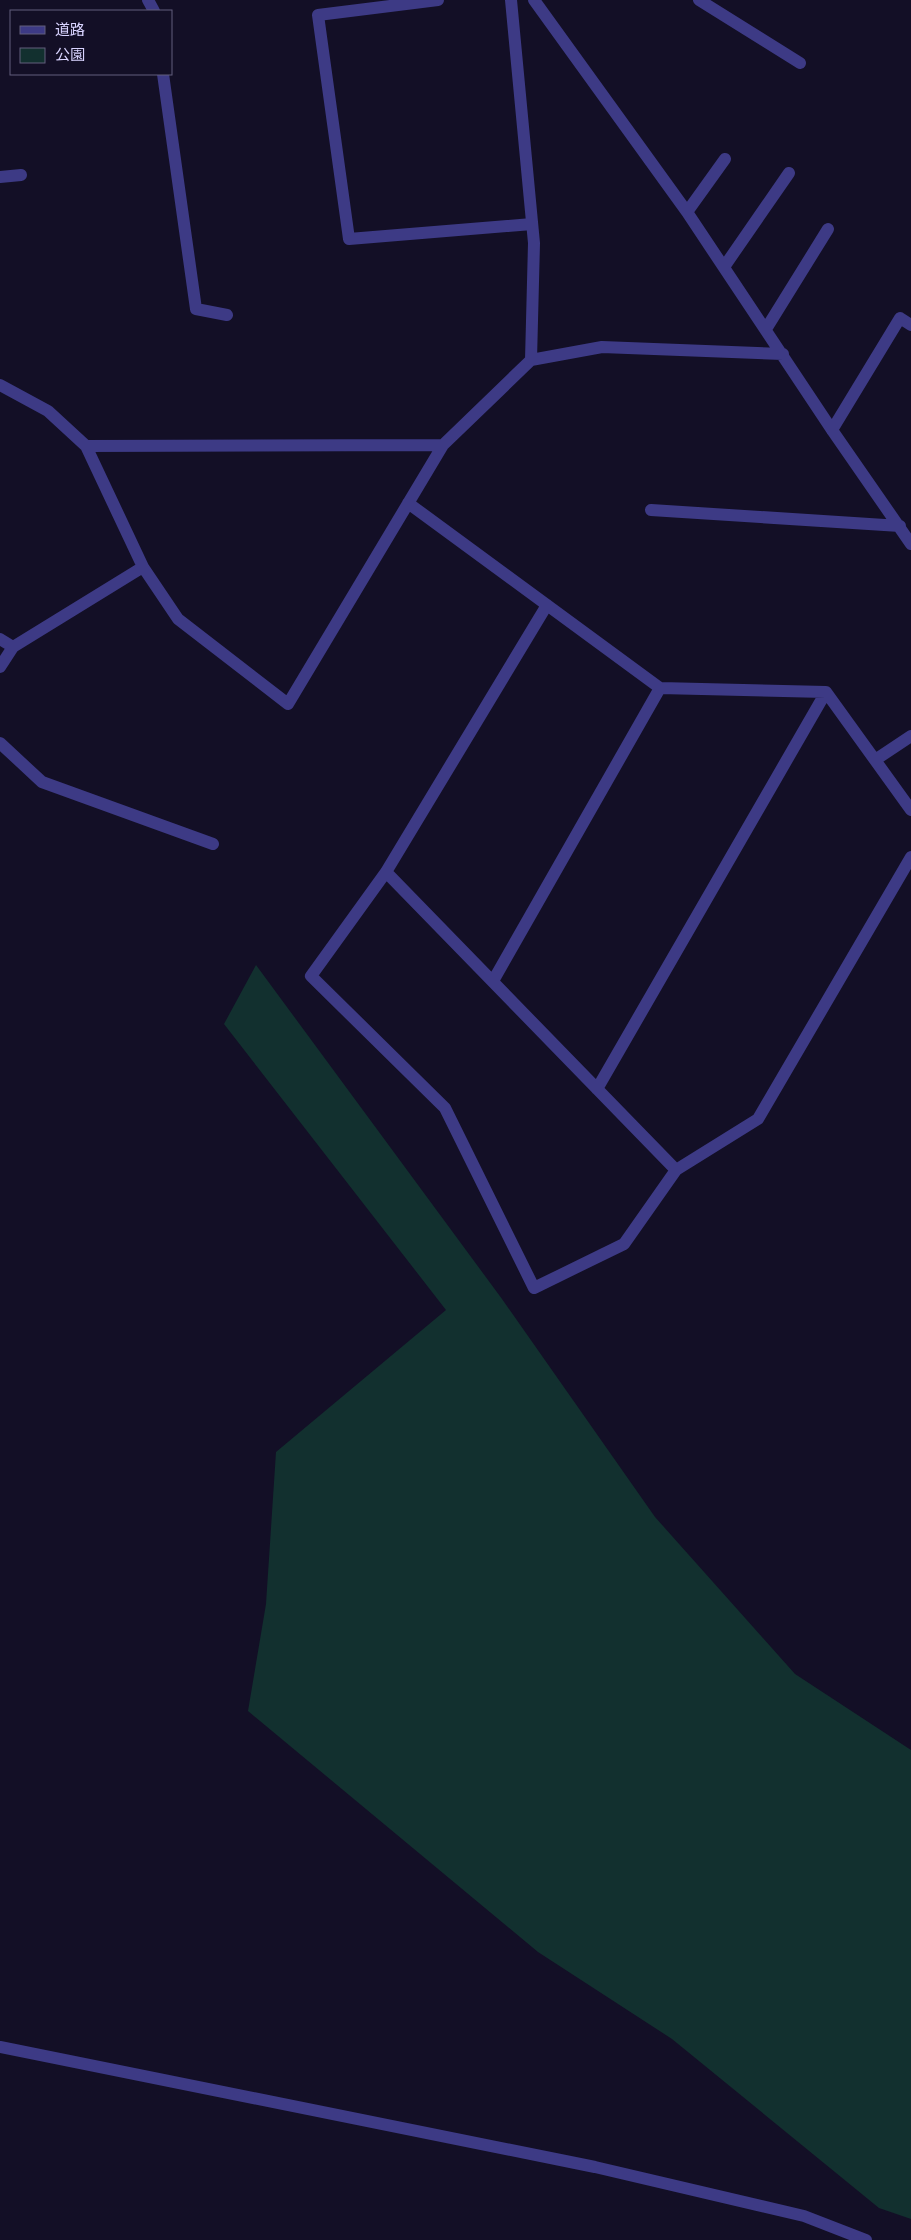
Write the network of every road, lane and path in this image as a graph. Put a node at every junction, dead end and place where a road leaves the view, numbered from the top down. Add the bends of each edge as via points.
1 (438, 0) edge
2 (510, 0) edge
3 (534, 0) edge
4 (699, 0) edge
5 (800, 63) dead end
6 (162, 75) edge
7 (725, 159) dead end
8 (790, 174) dead end
9 (21, 175) dead end
10 (0, 177) edge
11 (687, 212) junction
12 (532, 224) junction
13 (828, 229) dead end
14 (724, 267) junction
15 (227, 315) dead end
16 (911, 325) edge
17 (766, 329) junction
18 (783, 354) junction
19 (531, 360) junction
20 (0, 385) edge
21 (832, 430) junction
22 (443, 445) junction
23 (86, 446) junction
24 (408, 503) junction
25 (651, 510) dead end
26 (900, 526) junction
27 (911, 544) edge
28 (143, 567) junction
29 (547, 605) junction
30 (0, 639) edge
31 (13, 648) junction
32 (0, 667) edge
33 (660, 688) junction
34 (826, 692) junction
35 (911, 736) edge
36 (0, 743) edge
37 (876, 760) junction
38 (911, 810) edge
39 (213, 844) dead end
40 (911, 857) edge
41 (386, 872) junction
42 (493, 982) junction
43 (597, 1089) junction
44 (676, 1170) junction
45 (0, 2047) edge
46 (866, 2240) edge

1 - 12 street via 318,15 349,239
2 - 12 street
3 - 11 street
4 - 5 street
6 - 15 street via 196,309
7 - 11 street
8 - 14 street
9 - 10 street
11 - 14 street
12 - 19 street
13 - 17 street
14 - 17 street
16 - 21 street via 900,318
17 - 18 street
18 - 19 street via 602,347
18 - 21 street
19 - 22 street
20 - 23 street via 48,411
21 - 26 street
22 - 23 street
22 - 24 street
23 - 28 street
24 - 28 street via 288,704 178,619
24 - 29 street
25 - 26 street
26 - 27 street
28 - 31 street
29 - 33 street
29 - 41 street
30 - 31 street
31 - 32 street
33 - 34 street
33 - 42 street
34 - 37 street
34 - 43 street
35 - 37 street
36 - 39 street via 42,782
37 - 38 street
40 - 44 street via 758,1119
41 - 42 street
41 - 44 street via 311,976 446,1108 534,1288 624,1244
42 - 43 street
43 - 44 street
45 - 46 street via 596,2167 804,2216

